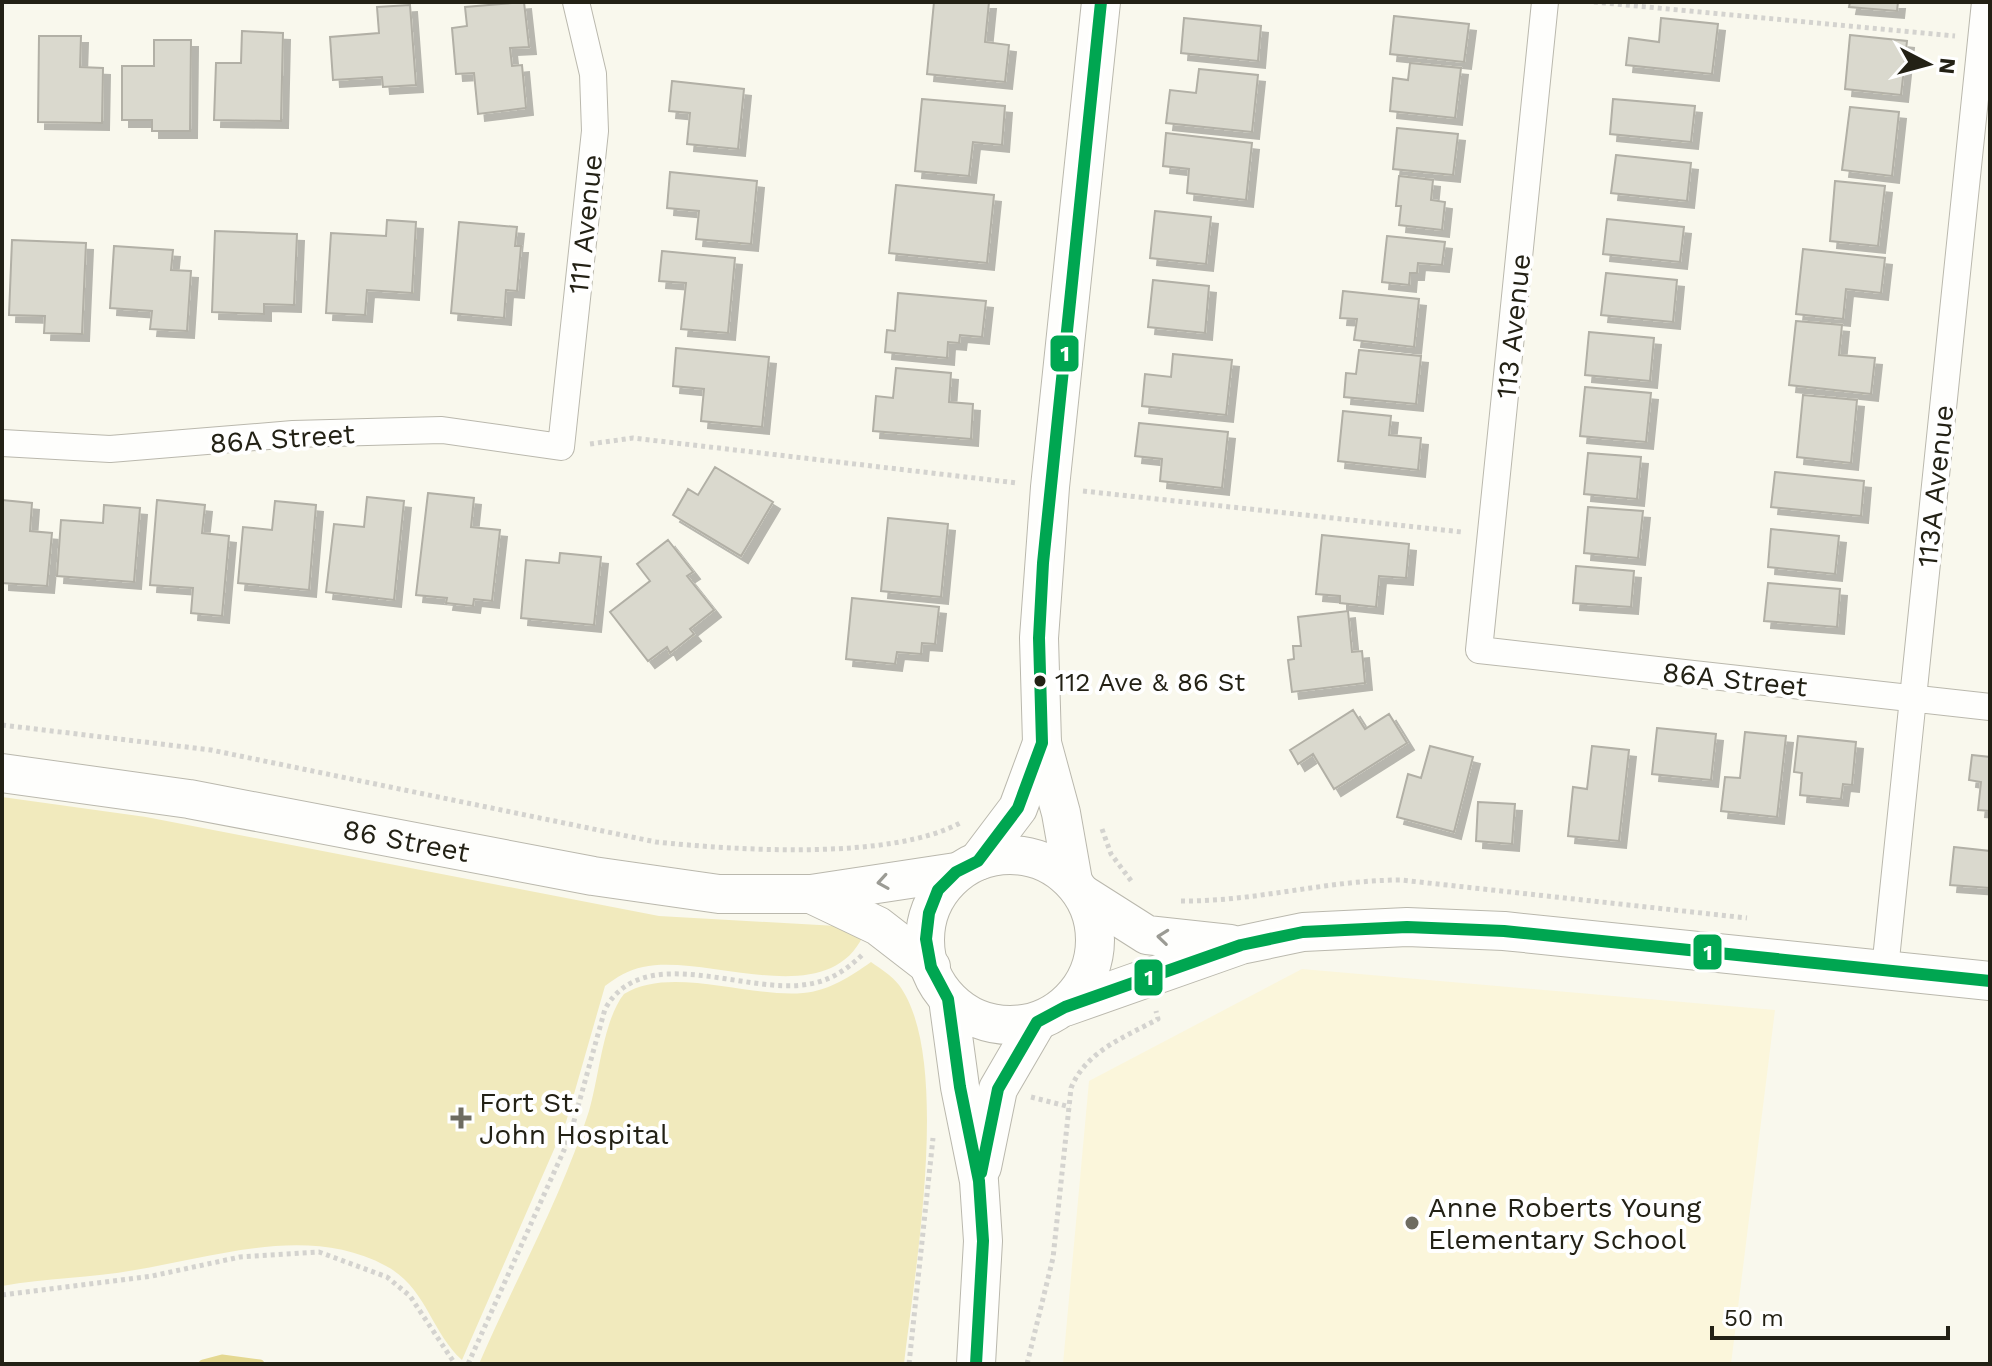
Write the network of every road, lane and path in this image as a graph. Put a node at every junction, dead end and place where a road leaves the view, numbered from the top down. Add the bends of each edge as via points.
1 (576, 2) edge
2 (1101, 2) edge
3 (1545, 2) edge
4 (1594, 2) edge
5 (1985, 2) edge
6 (1956, 36) dead end
7 (2, 443) edge
8 (561, 447) junction
9 (1019, 483) dead end
10 (1077, 490) dead end
11 (1493, 536) junction
12 (1479, 650) joint
13 (1912, 699) junction
14 (1990, 707) edge
15 (2, 725) edge
16 (1042, 743) junction
17 (2, 773) edge
18 (971, 818) dead end
19 (967, 867) junction
20 (1079, 888) junction
21 (811, 894) junction
22 (1241, 945) junction
23 (874, 956) dead end
24 (1885, 969) junction
25 (1990, 981) edge
26 (939, 983) junction
27 (1155, 1006) dead end
28 (1051, 1015) junction
29 (1028, 1096) dead end
30 (1070, 1107) junction
31 (933, 1136) dead end
32 (979, 1181) junction
33 (2, 1295) edge
34 (455, 1364) edge
35 (468, 1364) edge
36 (909, 1364) edge
37 (976, 1364) edge
38 (1027, 1364) edge

1 - 8 street, 111 Avenue via 593,74 595,131
2 - 16 street via 1043,563
3 - 11 street, 113 Avenue
4 - 6 path
5 - 13 street, 113A Avenue
7 - 8 street, 86A Street via 110,449 293,434 442,430
8 - 9 path via 633,438
10 - 11 path
11 - 12 street, 113 Avenue
12 - 13 street, 86A Street
13 - 14 street, 86A Street
13 - 24 street, 113A Avenue
15 - 18 path via 211,750 685,845 745,849 881,843 931,837
16 - 19 street via 1018,808
16 - 20 street
17 - 21 street, 86 Street via 189,799 660,887 719,894
19 - 20 street via 1006,856 1029,858 1052,865
19 -> 21 street, 86 Street
19 - 26 street via 938,890 929,913 926,939
22 -> 20 street via 1147,935
20 - 28 street via 1094,925 1093,954 1086,981
21 - 26 street, 86 Street via 878,926
22 - 24 street via 1303,932 1407,927 1504,931
22 - 28 street
23 - 35 path via 866,952 849,968 808,985 656,975 630,980 614,994 605,1009 569,1139
24 - 25 street
26 - 28 street via 971,1015 993,1022
26 - 32 street
27 - 30 path via 1158,1019 1097,1052 1078,1072
28 - 32 street via 998,1089
29 - 30 path
30 - 38 path via 1053,1258
31 - 36 path
32 - 37 street via 983,1241
33 - 34 path via 152,1276 240,1257 319,1252 387,1277 410,1296

